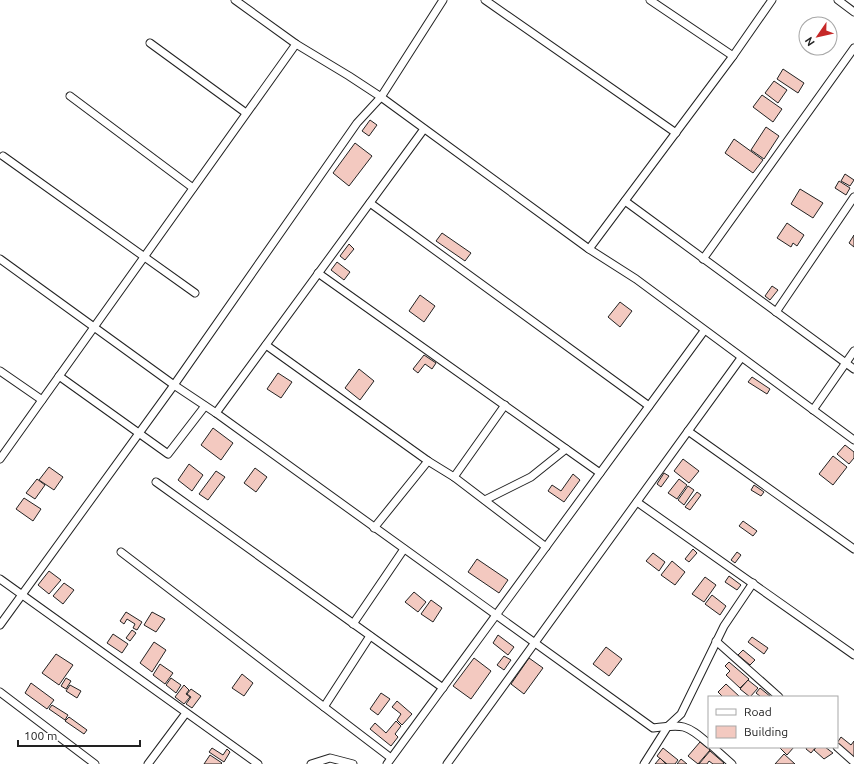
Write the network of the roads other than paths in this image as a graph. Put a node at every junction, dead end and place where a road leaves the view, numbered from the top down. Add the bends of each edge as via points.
1 (236, 0) edge
2 (443, 0) edge
3 (485, 0) edge
4 (650, 0) edge
5 (772, 0) edge
6 (838, 0) edge
7 (854, 12) edge
8 (150, 43) dead end
9 (296, 44) junction
10 (854, 48) edge
11 (733, 56) junction
12 (70, 96) dead end
13 (381, 97) junction
14 (246, 113) junction
15 (424, 129) junction
16 (676, 133) junction
17 (4, 156) dead end
18 (194, 188) junction
19 (854, 197) edge
20 (625, 201) junction
21 (370, 203) junction
22 (589, 249) junction
23 (144, 257) junction
24 (703, 258) junction
25 (0, 259) edge
26 (318, 273) junction
27 (195, 293) dead end
28 (776, 312) junction
29 (94, 327) junction
30 (704, 331) junction
31 (266, 345) junction
32 (854, 351) edge
33 (741, 358) junction
34 (845, 363) junction
35 (854, 369) edge
36 (0, 371) edge
37 (59, 376) junction
38 (174, 385) junction
39 (42, 400) junction
40 (505, 405) junction
41 (205, 406) junction
42 (649, 406) junction
43 (813, 410) junction
44 (216, 413) junction
45 (688, 431) junction
46 (138, 433) junction
47 (854, 440) edge
48 (566, 450) junction
49 (0, 459) edge
50 (428, 461) junction
51 (600, 473) junction
52 (454, 477) junction
53 (156, 482) dead end
54 (485, 500) junction
55 (637, 502) junction
56 (374, 528) junction
57 (546, 547) junction
58 (404, 549) junction
59 (854, 549) edge
60 (121, 552) dead end
61 (0, 579) edge
62 (753, 583) junction
63 (22, 594) junction
64 (496, 616) junction
65 (353, 624) junction
66 (0, 625) edge
67 (370, 636) junction
68 (716, 641) junction
69 (534, 643) junction
70 (854, 655) edge
71 (443, 688) junction
72 (0, 692) edge
73 (778, 696) edge
74 (324, 707) junction
75 (186, 713) junction
76 (668, 726) junction
77 (708, 743) edge
78 (714, 748) edge
79 (838, 748) edge
80 (389, 761) edge
81 (854, 762) edge
82 (95, 764) edge
83 (148, 764) edge
84 (258, 764) edge
85 (311, 764) edge
86 (353, 764) edge
87 (447, 764) edge
88 (644, 764) edge
89 (732, 764) edge

1 - 9 street
2 - 13 street
3 - 16 street
4 - 11 street
5 - 11 street
6 - 7 street
8 - 14 street
9 - 13 street
9 - 14 street
10 - 24 street
11 - 16 street
12 - 18 street
13 - 15 street
13 - 38 street via 357,123
14 - 18 street
15 - 21 street
15 - 22 street
16 - 20 street
17 - 23 street
18 - 23 street
19 - 28 street
20 - 22 street
20 - 24 street
21 - 26 street
21 - 42 street
22 - 30 street via 636,279
23 - 27 street
23 - 29 street
24 - 28 street
25 - 29 street
26 - 31 street
26 - 40 street
28 - 34 street
29 - 37 street
29 - 38 street
30 - 33 street
30 - 42 street
31 - 44 street
31 - 50 street
32 - 34 street
33 - 43 street
33 - 45 street
34 - 35 street
34 - 43 street
36 - 39 street
37 - 39 street
37 - 46 street
38 - 41 street
38 - 46 street
39 - 49 street
40 - 48 street
40 - 52 street
41 - 44 street
41 - 46 street via 168,454
42 - 51 street
43 - 47 street
44 - 56 street
45 - 55 street
45 - 59 street
46 - 63 street
48 - 51 street
48 - 54 street via 531,477
50 - 52 street
50 - 56 street
51 - 57 street
52 - 54 street
53 - 65 street
54 - 57 street
55 - 62 street
55 - 69 street
56 - 58 street
57 - 64 street
58 - 64 street
58 - 65 street
60 - 74 street
61 - 63 street
62 - 68 street
62 - 70 street
63 - 66 street
63 - 75 street
64 - 69 street
64 - 71 street
65 - 67 street
67 - 71 street
67 - 74 street
68 - 73 street
68 - 76 street via 681,714
69 - 76 street via 653,728
69 - 87 street
71 - 80 street
72 - 82 street
74 - 80 street
75 - 83 street
75 - 84 street
76 - 77 street via 677,724 694,731
76 - 88 street
78 - 89 street
79 - 81 street
85 - 86 street via 330,758

